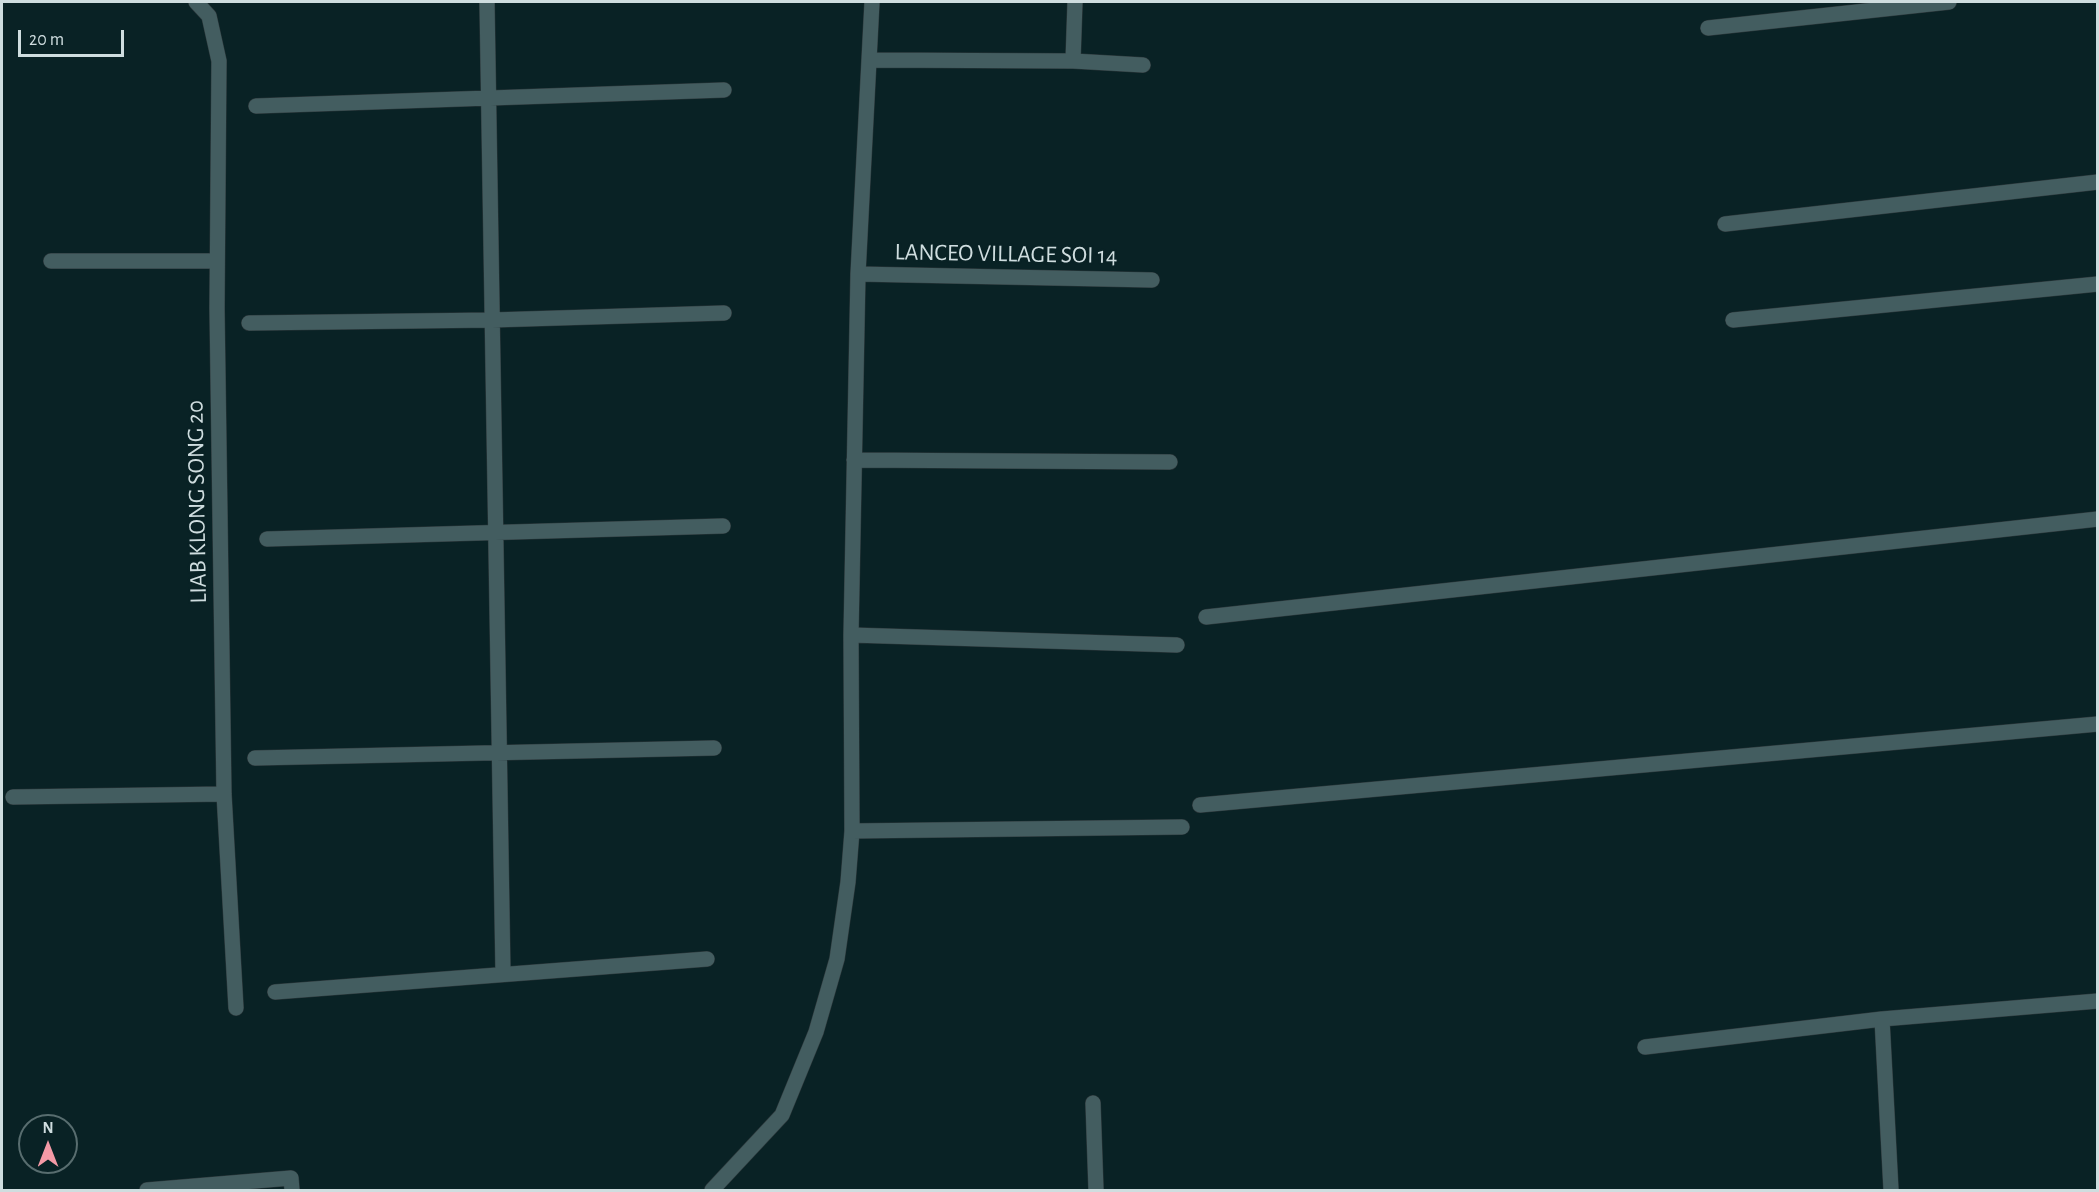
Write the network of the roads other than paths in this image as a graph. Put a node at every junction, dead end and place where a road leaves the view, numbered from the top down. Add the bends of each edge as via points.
1 (196, 2) edge
2 (487, 2) edge
3 (872, 2) edge
4 (1075, 2) edge
5 (1949, 2) edge
6 (1708, 28) dead end
7 (870, 60) junction
8 (1072, 61) junction
9 (1143, 65) dead end
10 (724, 90) dead end
11 (488, 98) junction
12 (256, 106) dead end
13 (2097, 182) edge
14 (1725, 224) dead end
15 (51, 261) dead end
16 (217, 261) junction
17 (858, 274) junction
18 (1152, 280) dead end
19 (2097, 284) edge
20 (724, 313) dead end
21 (492, 320) junction
22 (1733, 320) dead end
23 (249, 323) dead end
24 (854, 460) junction
25 (1170, 462) dead end
26 (2097, 519) edge
27 (723, 526) dead end
28 (495, 534) junction
29 (267, 539) dead end
30 (1206, 617) dead end
31 (851, 634) junction
32 (1177, 645) dead end
33 (2097, 724) edge
34 (714, 748) dead end
35 (498, 753) junction
36 (255, 758) dead end
37 (224, 794) junction
38 (13, 797) dead end
39 (1200, 805) dead end
40 (1182, 827) dead end
41 (852, 831) junction
42 (707, 959) dead end
43 (502, 973) junction
44 (275, 992) dead end
45 (2097, 1001) edge
46 (236, 1008) dead end
47 (1882, 1019) junction
48 (1645, 1047) dead end
49 (1093, 1103) dead end
50 (291, 1184) edge
51 (147, 1191) edge
52 (712, 1191) edge
53 (1096, 1191) edge
54 (1891, 1191) edge

1 - 16 street, LIAB KLONG SONG 20 via 209,16 219,61
2 - 11 street
3 - 7 street
4 - 8 street
5 - 6 street
7 - 8 street
7 - 17 street
8 - 9 street
10 - 11 street
11 - 12 street
11 - 21 street
13 - 14 street
15 - 16 street
16 - 37 street, LIAB KLONG SONG 20
17 - 18 street, LANCEO VILLAGE SOI 14
17 - 24 street
19 - 22 street
20 - 21 street
21 - 23 street
21 - 28 street
24 - 25 street
24 - 31 street
26 - 30 street
27 - 28 street
28 - 29 street
28 - 35 street
31 - 32 street
31 - 41 street
33 - 39 street
34 - 35 street
35 - 36 street
35 - 43 street
37 - 38 street
37 - 46 street, LIAB KLONG SONG 20
40 - 41 street
41 - 52 street via 837,959 816,1032 782,1115
42 - 43 street
43 - 44 street
45 - 47 street
47 - 48 street
47 - 54 street
49 - 53 street
50 - 51 street

